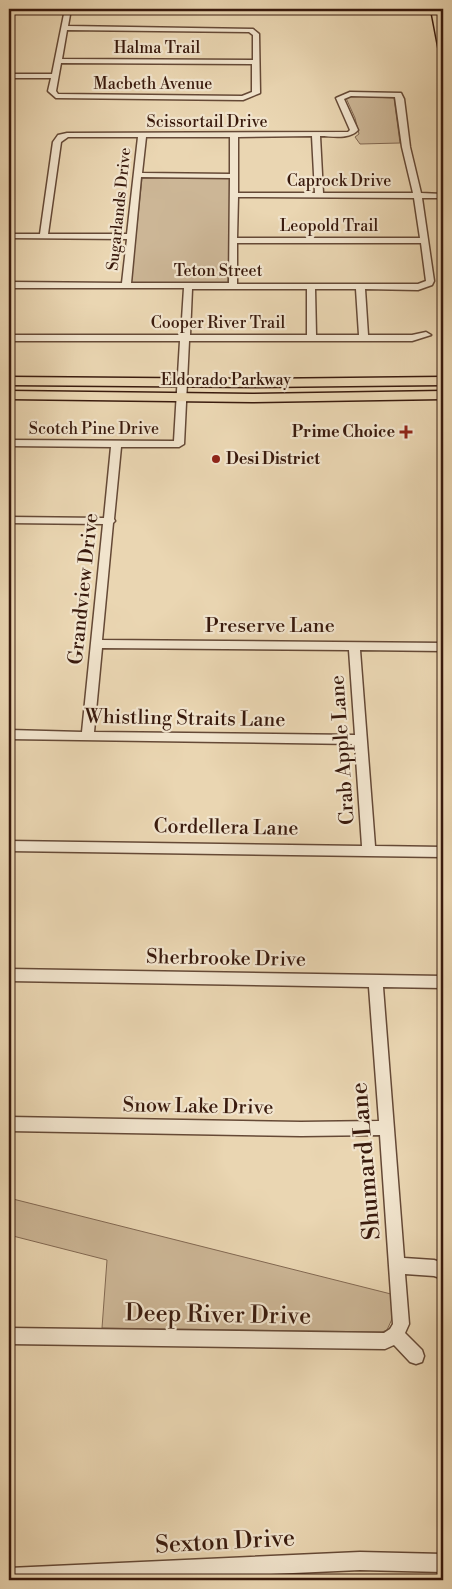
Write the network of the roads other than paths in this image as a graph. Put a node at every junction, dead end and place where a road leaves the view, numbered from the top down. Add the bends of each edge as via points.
1 (68, 9) edge
2 (435, 9) edge
3 (65, 28) junction
4 (443, 51) edge
5 (58, 61) junction
6 (256, 62) junction
7 (9, 76) edge
8 (55, 76) junction
9 (142, 135) junction
10 (234, 135) junction
11 (316, 136) junction
12 (138, 175) junction
13 (234, 176) junction
14 (234, 195) junction
15 (319, 196) junction
16 (417, 196) junction
17 (443, 196) edge
18 (9, 236) edge
19 (44, 236) junction
20 (132, 237) junction
21 (233, 240) junction
22 (424, 241) junction
23 (9, 285) edge
24 (126, 285) junction
25 (188, 286) junction
26 (233, 286) junction
27 (311, 286) junction
28 (360, 286) junction
29 (426, 335) dead end
30 (9, 338) edge
31 (185, 338) junction
32 (312, 338) junction
33 (364, 338) junction
34 (9, 382) edge
35 (332, 382) junction
36 (443, 382) edge
37 (182, 383) junction
38 (9, 395) edge
39 (333, 395) junction
40 (443, 395) edge
41 (180, 397) junction
42 (9, 443) edge
43 (116, 444) junction
44 (9, 520) edge
45 (110, 521) junction
46 (97, 644) junction
47 (354, 646) junction
48 (443, 647) edge
49 (9, 735) edge
50 (87, 737) junction
51 (362, 740) junction
52 (9, 846) edge
53 (369, 851) junction
54 (443, 852) edge
55 (9, 975) edge
56 (376, 981) junction
57 (443, 982) edge
58 (9, 1124) edge
59 (386, 1128) junction
60 (398, 1266) junction
61 (443, 1271) edge
62 (396, 1335) junction
63 (9, 1336) edge
64 (416, 1356) dead end
65 (443, 1563) edge
66 (9, 1577) edge

1 - 3 street
2 - 4 main road
3 - 5 street
3 - 6 street via 252,30 256,34
5 - 6 street, Halma Trail
5 - 8 street
6 - 8 street, Macbeth Avenue via 256,92 251,97 64,98 52,92
7 - 8 street
9 - 10 street, Scissortail Drive
9 - 12 street, Sugarlands Drive
9 - 19 street, Scissortail Drive via 60,137
10 - 11 street, Scissortail Drive
10 - 13 street
11 - 15 street
11 - 16 street, Scissortail Drive via 353,134 353,125 340,98 343,95 398,95
12 - 13 street
12 - 20 street, Sugarlands Drive
13 - 14 street
14 - 15 street, Caprock Drive
14 - 21 street
15 - 16 street, Caprock Drive
16 - 17 street, Caprock Drive
16 - 22 street
18 - 19 street
19 - 20 street
20 - 24 street, Sugarlands Drive
21 - 22 street, Leopold Trail
21 - 26 street
22 - 28 street, Teton Street via 428,284 418,287
23 - 24 street, Teton Street
24 - 25 street, Teton Street
25 - 26 street, Teton Street
25 - 31 street
26 - 27 street, Teton Street
27 - 28 street, Teton Street
27 - 32 street
28 - 33 street
29 - 33 street, Cooper River Trail
30 - 31 street, Cooper River Trail
31 - 32 street, Cooper River Trail
31 - 37 street
32 - 33 street, Cooper River Trail
34 - 37 main road, Eldorado Parkway
35 - 36 main road, Eldorado Parkway
35 - 37 main road, Eldorado Parkway
35 - 39 main road
37 - 41 street
38 - 41 main road, Eldorado Parkway
39 - 40 main road, Eldorado Parkway
39 - 41 main road, Eldorado Parkway
41 - 43 street, Scotch Pine Drive via 179,444
42 - 43 street, Scotch Pine Drive
43 - 45 street, Grandview Drive
44 - 45 street
45 - 46 street, Grandview Drive
46 - 47 street, Preserve Lane
46 - 50 street, Grandview Drive
47 - 48 street, Preserve Lane
47 - 51 street, Crab Apple Lane
49 - 50 street, Whistling Straits Lane
50 - 51 street, Whistling Straits Lane
51 - 53 street, Crab Apple Lane
52 - 53 street, Cordellera Lane
53 - 54 street, Cordellera Lane
55 - 56 street, Sherbrooke Drive
56 - 57 street, Sherbrooke Drive
56 - 59 street, Shumard Lane
58 - 59 street, Snow Lake Drive
59 - 60 street, Shumard Lane
60 - 61 street
60 - 62 street, Shumard Lane via 401,1324
62 - 63 street, Deep River Drive via 385,1341
62 - 64 street
65 - 66 street, Sexton Drive via 360,1561

